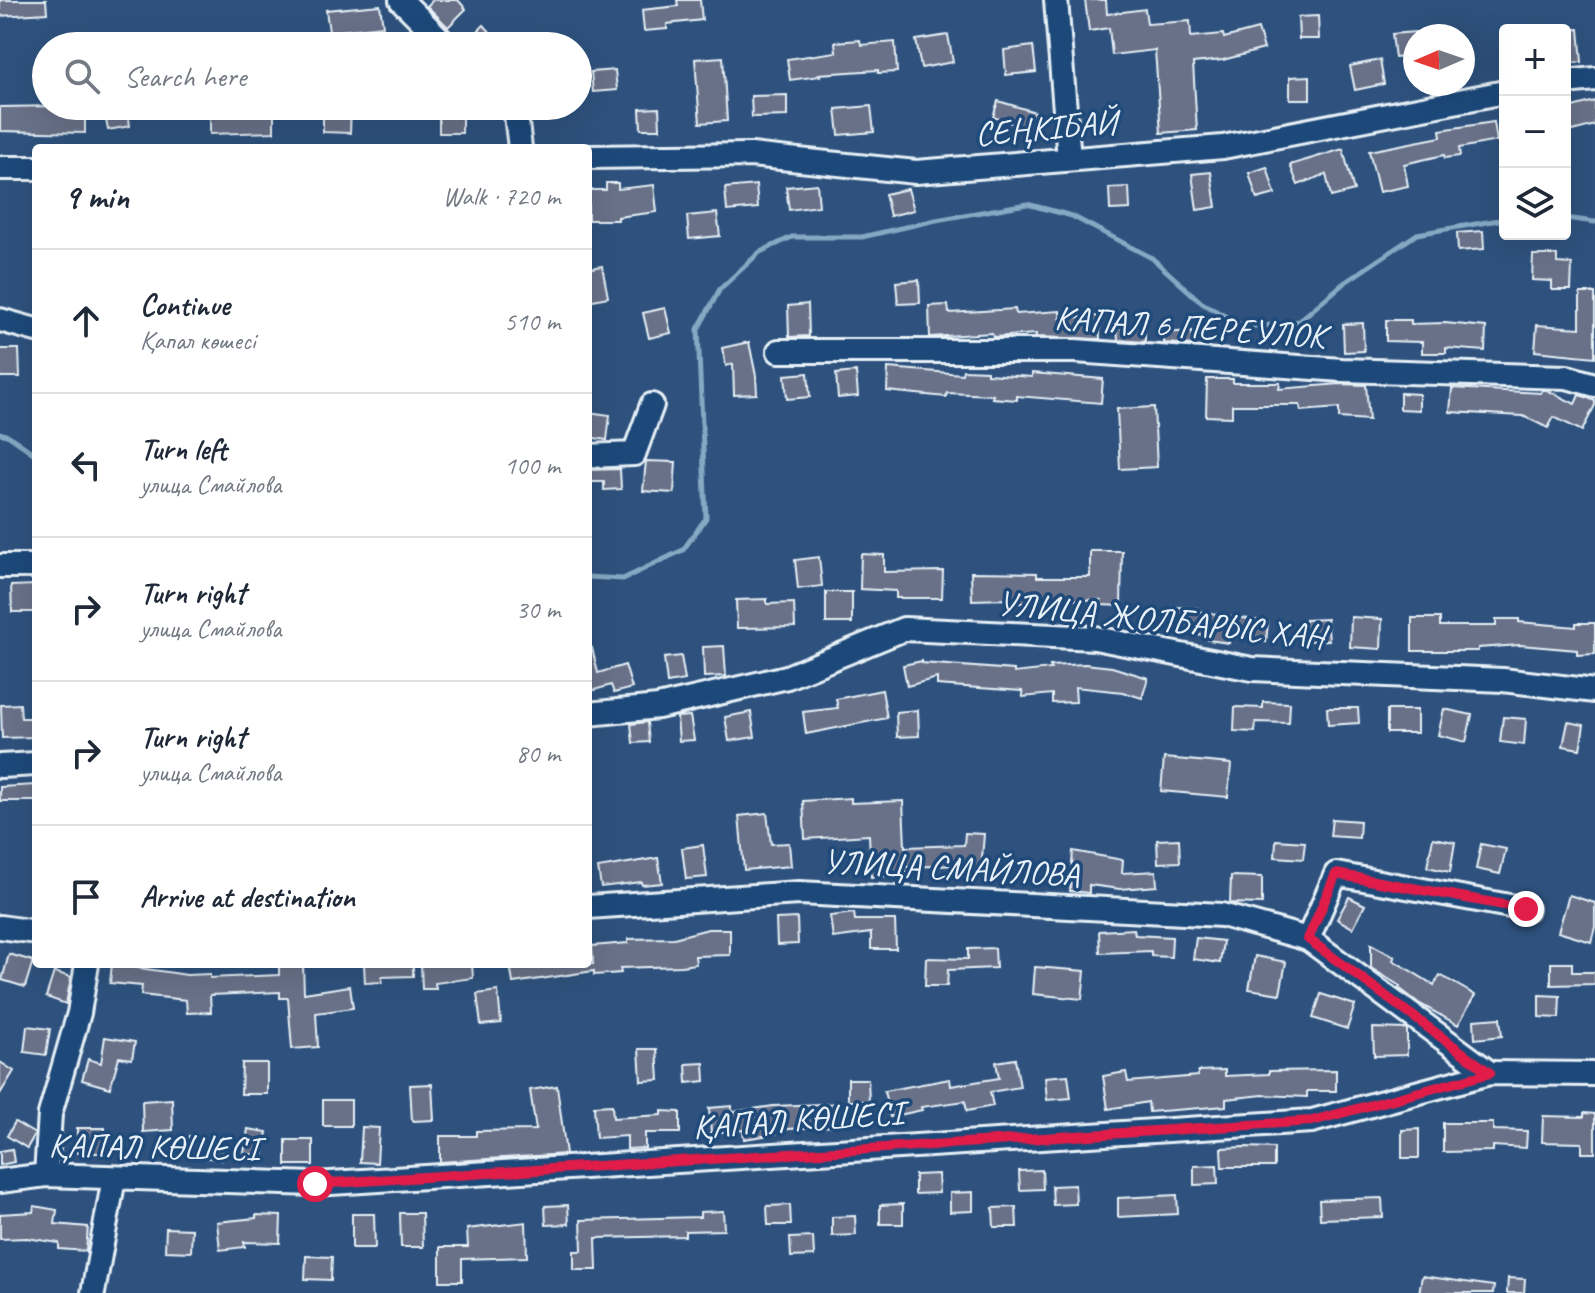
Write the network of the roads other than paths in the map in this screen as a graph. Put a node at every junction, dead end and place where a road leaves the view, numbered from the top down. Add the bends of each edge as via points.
1 (401, 0) edge
2 (1056, 0) edge
3 (433, 32) edge
4 (1595, 79) edge
5 (1571, 81) edge
6 (1499, 93) edge
7 (517, 120) edge
8 (520, 144) edge
9 (592, 157) edge
10 (1069, 159) junction
11 (0, 168) edge
12 (32, 168) edge
13 (0, 320) edge
14 (32, 329) edge
15 (779, 351) dead end
16 (1595, 385) edge
17 (652, 405) dead end
18 (592, 456) edge
19 (0, 566) edge
20 (32, 566) edge
21 (1595, 691) edge
22 (592, 714) edge
23 (32, 764) edge
24 (0, 766) edge
25 (592, 907) edge
26 (1526, 909) dead end
27 (0, 927) edge
28 (32, 931) edge
29 (1308, 939) junction
30 (86, 968) edge
31 (1490, 1073) junction
32 (1595, 1074) edge
33 (46, 1175) junction
34 (114, 1178) junction
35 (0, 1181) edge
36 (93, 1293) edge

1 - 3 street
2 - 10 street
4 - 5 street
6 - 10 street, СЕҢКІБАЙ via 1223,147
7 - 8 street
9 - 10 street, СЕҢКІБАЙ via 751,155 916,172
11 - 12 street
13 - 14 street
15 - 16 street, КАПАЛ 6 ПЕРЕУЛОК via 1075,351 1342,370 1567,377
17 - 18 street via 634,454
19 - 20 street
21 - 22 street, УЛИЦА ЖОЛБАРЫС ХАН via 1503,680 1252,669 1095,638 904,629 787,677 658,707
23 - 24 street
25 - 29 street, УЛИЦА СМАЙЛОВА via 799,893 1222,915
26 - 29 street via 1336,874
27 - 28 street
29 - 31 street, УЛИЦА СМАЙЛОВА
30 - 33 street via 50,1114
31 - 32 street, ҚАПАЛ КӨШЕСІ
31 - 34 street, ҚАПАЛ КӨШЕСІ via 1312,1121 315,1184
33 - 34 street, ҚАПАЛ КӨШЕСІ
33 - 35 street, ҚАПАЛ КӨШЕСІ
34 - 36 street

